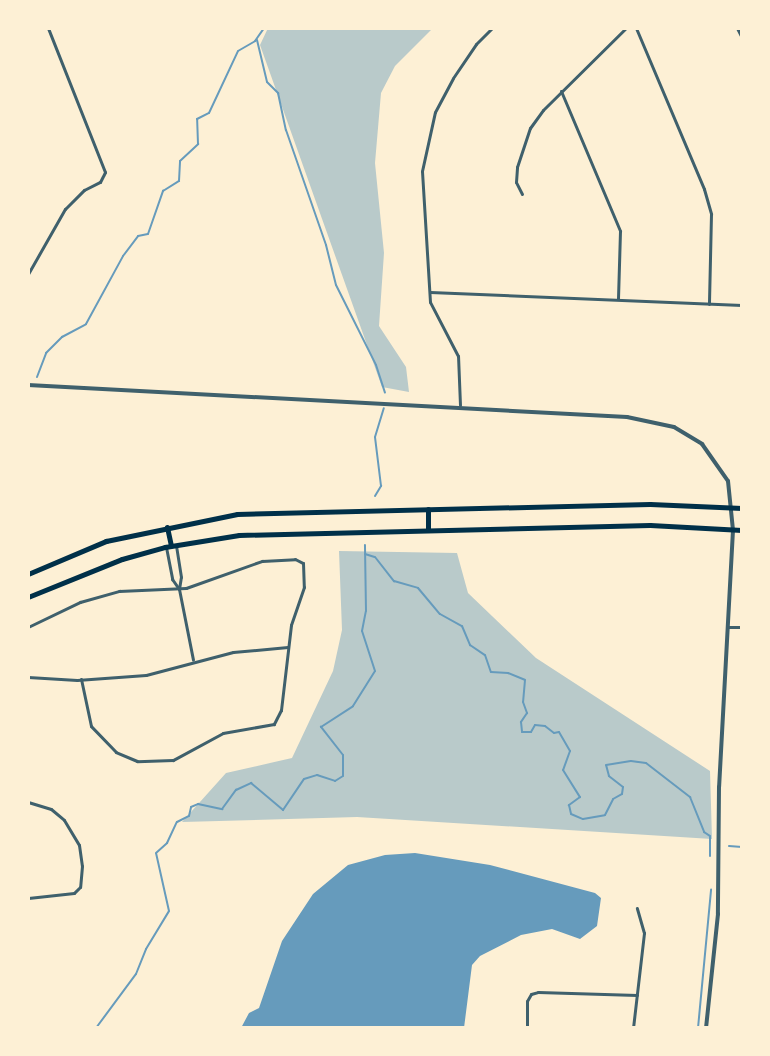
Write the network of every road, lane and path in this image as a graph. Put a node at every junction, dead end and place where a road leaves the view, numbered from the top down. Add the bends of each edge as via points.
1 (48, 28) edge
2 (492, 28) edge
3 (626, 28) edge
4 (636, 28) edge
5 (737, 28) edge
6 (742, 38) edge
7 (561, 91) junction
8 (522, 194) dead end
9 (28, 274) edge
10 (430, 292) junction
11 (618, 300) junction
12 (709, 304) junction
13 (742, 305) edge
14 (28, 385) edge
15 (460, 405) junction
16 (732, 508) junction
17 (742, 508) edge
18 (428, 509) junction
19 (167, 527) junction
20 (428, 528) junction
21 (733, 530) junction
22 (742, 530) edge
23 (171, 546) junction
24 (28, 574) edge
25 (179, 589) junction
26 (28, 597) edge
27 (28, 627) edge
28 (727, 627) junction
29 (742, 627) edge
30 (288, 647) junction
31 (193, 662) junction
32 (28, 677) edge
33 (81, 679) junction
34 (28, 802) edge
35 (28, 898) edge
36 (637, 908) dead end
37 (637, 995) junction
38 (527, 1028) edge
39 (633, 1028) edge
40 (706, 1028) edge

1 - 9 street via 104,166 100,182 65,209
2 - 10 street via 453,78 426,143 422,193
3 - 7 street
4 - 12 street via 711,214
5 - 6 street
7 - 8 street via 530,128 516,182
7 - 11 street via 620,231
10 - 11 street
10 - 15 street via 437,319 458,356
11 - 12 street
12 - 13 street
14 - 15 street
15 - 16 street via 627,417 674,427 702,444 717,461 731,491
16 - 17 main road
16 - 18 main road via 650,504
16 - 21 street
18 - 19 main road via 237,514
18 - 20 main road
19 - 23 main road
19 - 24 main road via 106,541
20 - 21 main road via 650,525
20 - 23 main road via 284,532
21 - 22 main road
21 - 28 street
23 - 25 street via 181,577
23 - 25 street via 172,579
23 - 26 main road via 108,564
25 - 27 street via 95,597
25 - 30 street via 249,563 303,563 304,587
25 - 31 street
28 - 29 street
28 - 40 street via 718,914
30 - 31 street
30 - 33 street via 281,710 274,724 223,733 173,760 137,761 116,752 91,726
31 - 33 street via 156,674
32 - 33 street
34 - 35 street via 57,813 75,836 81,860 78,891
36 - 37 street via 644,933
37 - 38 street via 531,994
37 - 39 street

